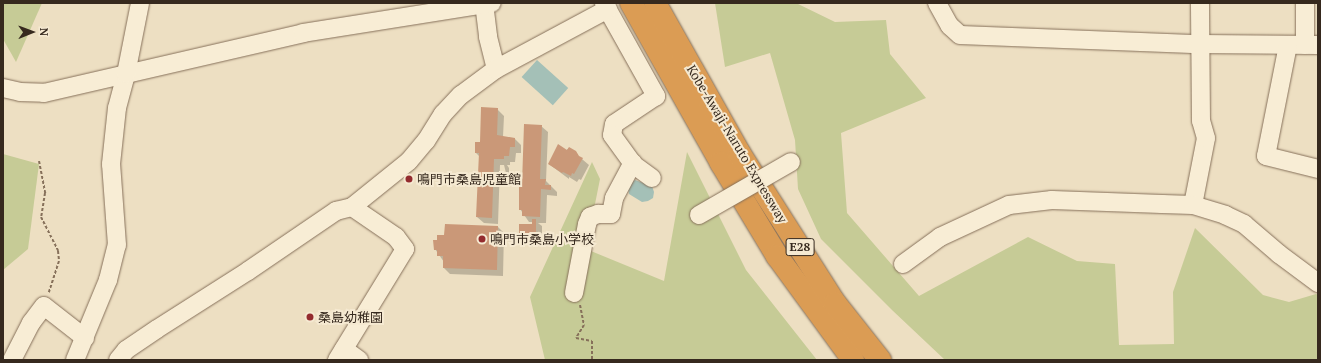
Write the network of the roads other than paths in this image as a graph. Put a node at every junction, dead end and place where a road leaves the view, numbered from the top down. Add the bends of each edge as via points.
1 (140, 3) edge
2 (631, 3) edge
3 (655, 3) edge
4 (937, 3) edge
5 (1200, 3) edge
6 (1305, 3) edge
7 (487, 4) edge
8 (606, 6) edge
9 (1199, 44) junction
10 (1304, 45) edge
11 (496, 69) junction
12 (126, 74) junction
13 (3, 88) edge
14 (791, 162) dead end
15 (633, 163) junction
16 (1318, 169) edge
17 (652, 178) dead end
18 (603, 195) dead end
19 (1192, 205) junction
20 (352, 207) junction
21 (594, 215) junction
22 (699, 215) dead end
23 (903, 264) dead end
24 (1318, 283) edge
25 (574, 293) road end
26 (835, 302) junction
27 (85, 338) junction
28 (341, 355) edge
29 (12, 360) edge
30 (75, 360) edge
31 (118, 360) edge
32 (359, 360) edge
33 (852, 360) edge
34 (880, 360) edge
35 (889, 360) edge

1 - 12 street
2 - 33 highway, Kobe-Awaji-Naruto Expressway / E28 via 708,141 777,256
3 - 26 highway, Kobe-Awaji-Naruto Expressway / E28 via 726,130
4 - 9 street via 950,26 960,35
5 - 9 street
6 - 10 street
7 - 11 street via 488,37
7 - 12 street via 303,33
8 - 11 street
8 - 15 street via 656,96 614,124 612,135
9 - 10 street
9 - 19 street via 1201,121 1206,138
10 - 16 street via 1266,156
11 - 20 street via 461,95 443,114 409,162
12 - 13 street via 44,93
12 - 27 street via 117,108 111,164 117,245 108,280
14 - 22 street, bridge
15 - 17 street
15 - 21 street via 614,198 611,214
18 - 21 street
19 - 23 street via 1052,200 1009,205 940,237
19 - 24 street via 1244,224
20 - 28 street via 396,237 405,249
20 - 31 street via 336,211 144,337 126,350
21 - 25 street via 587,224
26 - 34 highway, Kobe-Awaji-Naruto Expressway / E28
26 - 35 street
27 - 29 street via 44,306 31,323
27 - 30 street
28 - 32 street

